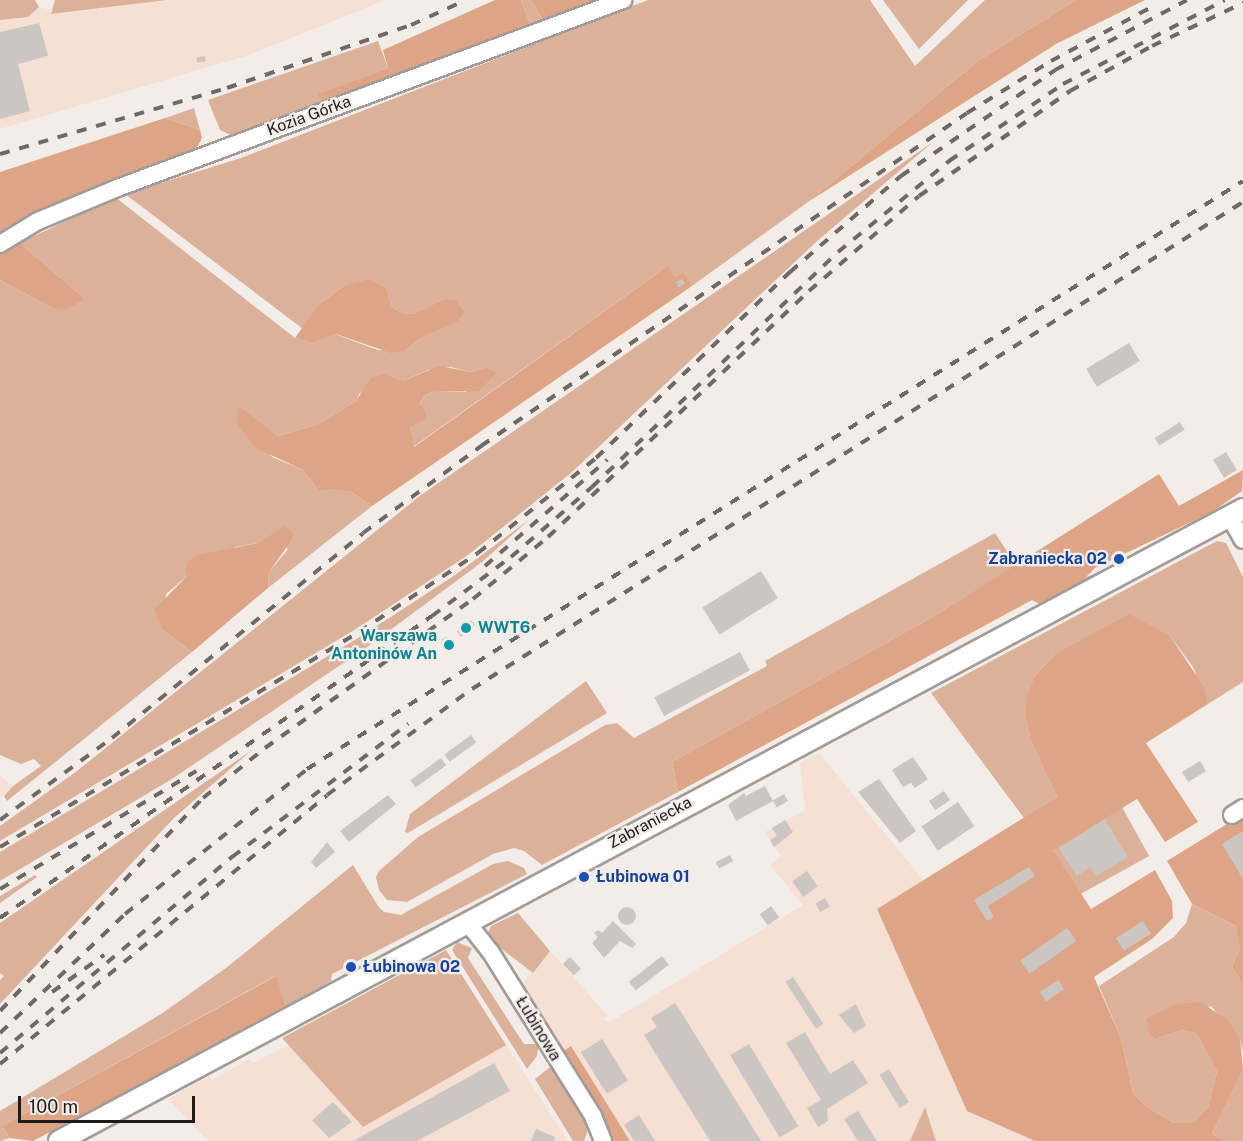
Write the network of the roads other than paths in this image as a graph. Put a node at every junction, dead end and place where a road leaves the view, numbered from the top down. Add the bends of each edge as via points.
1 (623, 0) edge
2 (0, 244) edge
3 (1236, 513) edge
4 (1243, 540) edge
5 (467, 922) junction
6 (59, 1141) edge
7 (603, 1141) edge

1 - 2 street, Kozia Górka via 120,187 38,221
3 - 4 street
3 - 5 main road, Zabraniecka
5 - 6 main road, Zabraniecka
5 - 7 street, Łubinowa via 490,951 592,1116

